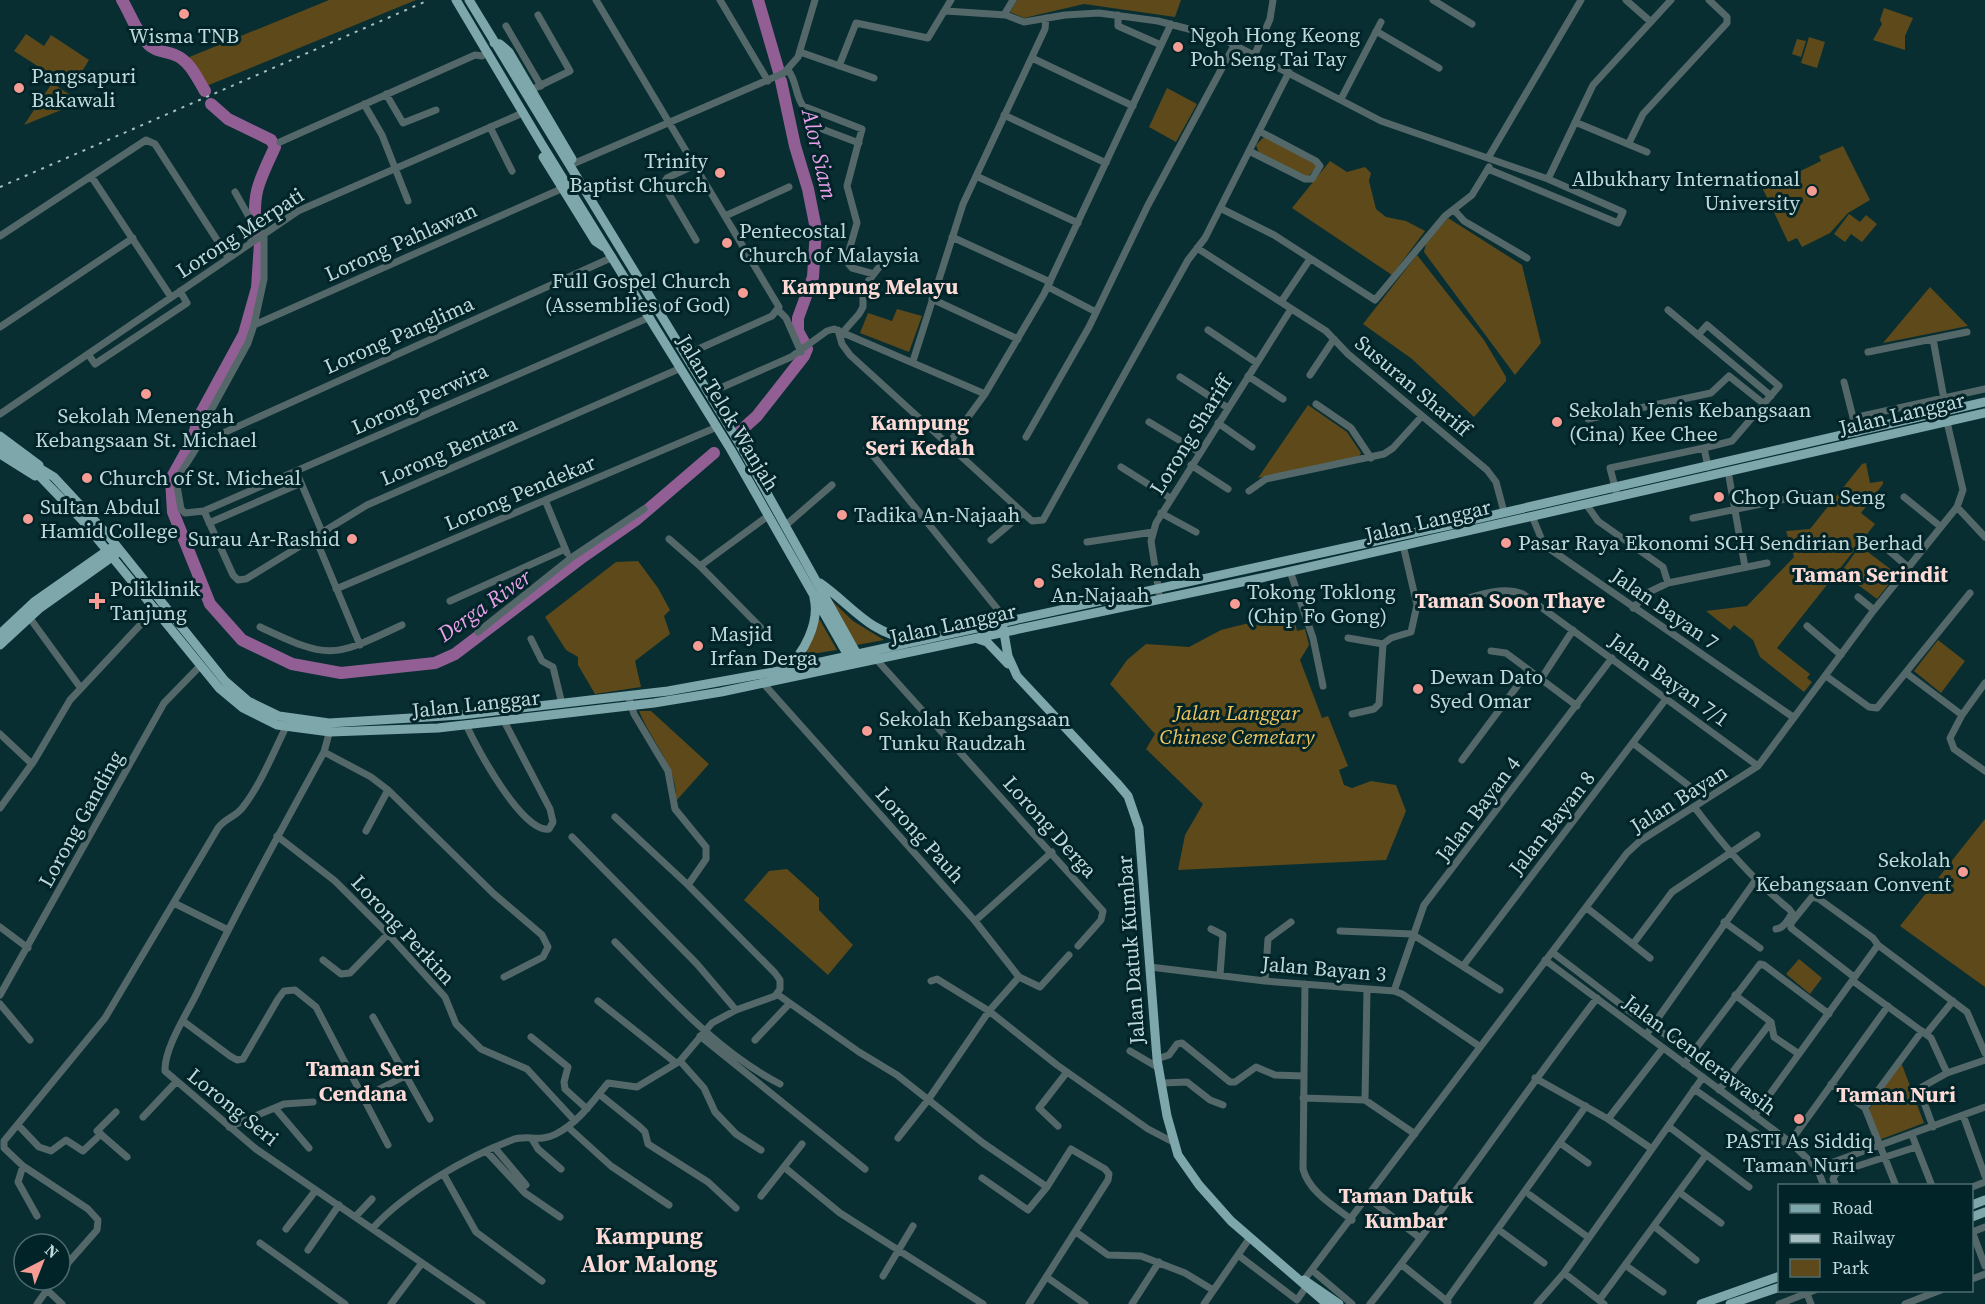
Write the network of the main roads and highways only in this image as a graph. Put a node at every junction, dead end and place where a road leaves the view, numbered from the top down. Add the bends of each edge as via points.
1 (456, 0) edge
2 (469, 0) edge
3 (613, 251) junction
4 (1985, 402) edge
5 (1985, 413) edge
6 (0, 436) edge
7 (0, 444) edge
8 (0, 454) edge
9 (50, 480) junction
10 (1616, 492) junction
11 (1451, 529) junction
12 (96, 537) junction
13 (114, 551) junction
14 (86, 570) junction
15 (127, 573) junction
16 (812, 582) junction
17 (1159, 594) junction
18 (1004, 621) junction
19 (1004, 632) junction
20 (0, 634) edge
21 (976, 639) junction
22 (915, 640) junction
23 (0, 645) edge
24 (854, 658) junction
25 (784, 670) junction
26 (1017, 676) junction
27 (329, 728) junction
28 (1778, 1276) edge
29 (1305, 1284) junction
30 (1778, 1287) edge
31 (1327, 1304) edge
32 (1339, 1304) edge
33 (1701, 1304) edge
34 (1730, 1304) edge

1 - 3 main road, Jalan Telok Wanjah via 575,198
2 - 3 main road, Jalan Telok Wanjah via 585,193
3 - 3 main road via 574,164 509,52 500,44 488,45 482,56 561,189 596,241
3 - 16 main road, Jalan Telok Wanjah via 768,516
3 - 16 main road, Jalan Telok Wanjah via 709,393 786,525
4 - 10 main road, Jalan Langgar
5 - 10 main road, Jalan Langgar
6 - 9 main road
7 - 9 main road, Jalan Langgar
8 - 9 main road
9 - 12 main road, Jalan Langgar
9 - 13 main road, Jalan Langgar
10 - 11 main road, Jalan Langgar via 1504,512
10 - 11 main road, Jalan Langgar via 1586,504
11 - 17 main road, Jalan Langgar
11 - 17 main road, Jalan Langgar via 1404,545 1290,571
12 - 13 main road, Jalan Langgar
12 - 14 main road via 95,551
13 - 14 main road
13 - 15 main road, Jalan Langgar
13 - 27 main road, Jalan Langgar via 205,657 248,700 279,716
14 - 15 main road via 107,568
14 - 20 main road via 34,602
14 - 23 main road
15 - 27 main road, Jalan Langgar via 200,666 243,708 286,727
16 - 22 main road via 865,622 892,635
16 - 24 main road, Jalan Telok Wanjah
16 - 25 main road via 815,607 811,627 800,656
17 - 18 main road, Jalan Langgar
17 - 19 main road, Jalan Langgar
18 - 19 main road, Jalan Datuk Kumbar
18 - 22 main road, Jalan Langgar
19 - 21 main road, Jalan Langgar
19 - 26 main road, Jalan Datuk Kumbar
21 - 24 main road, Jalan Langgar via 876,659
21 - 26 main road via 991,646
22 - 24 main road, Jalan Langgar
24 - 25 main road, Jalan Langgar
24 - 27 main road, Jalan Langgar via 763,683 630,706 438,728
25 - 27 main road, Jalan Langgar via 674,690
26 - 29 main road, Jalan Datuk Kumbar via 1117,783 1136,812 1158,1064 1178,1155 1199,1185 1249,1239
28 - 33 main road
29 - 31 main road, Jalan Datuk Kumbar
29 - 32 main road, Jalan Datuk Kumbar
30 - 34 main road

